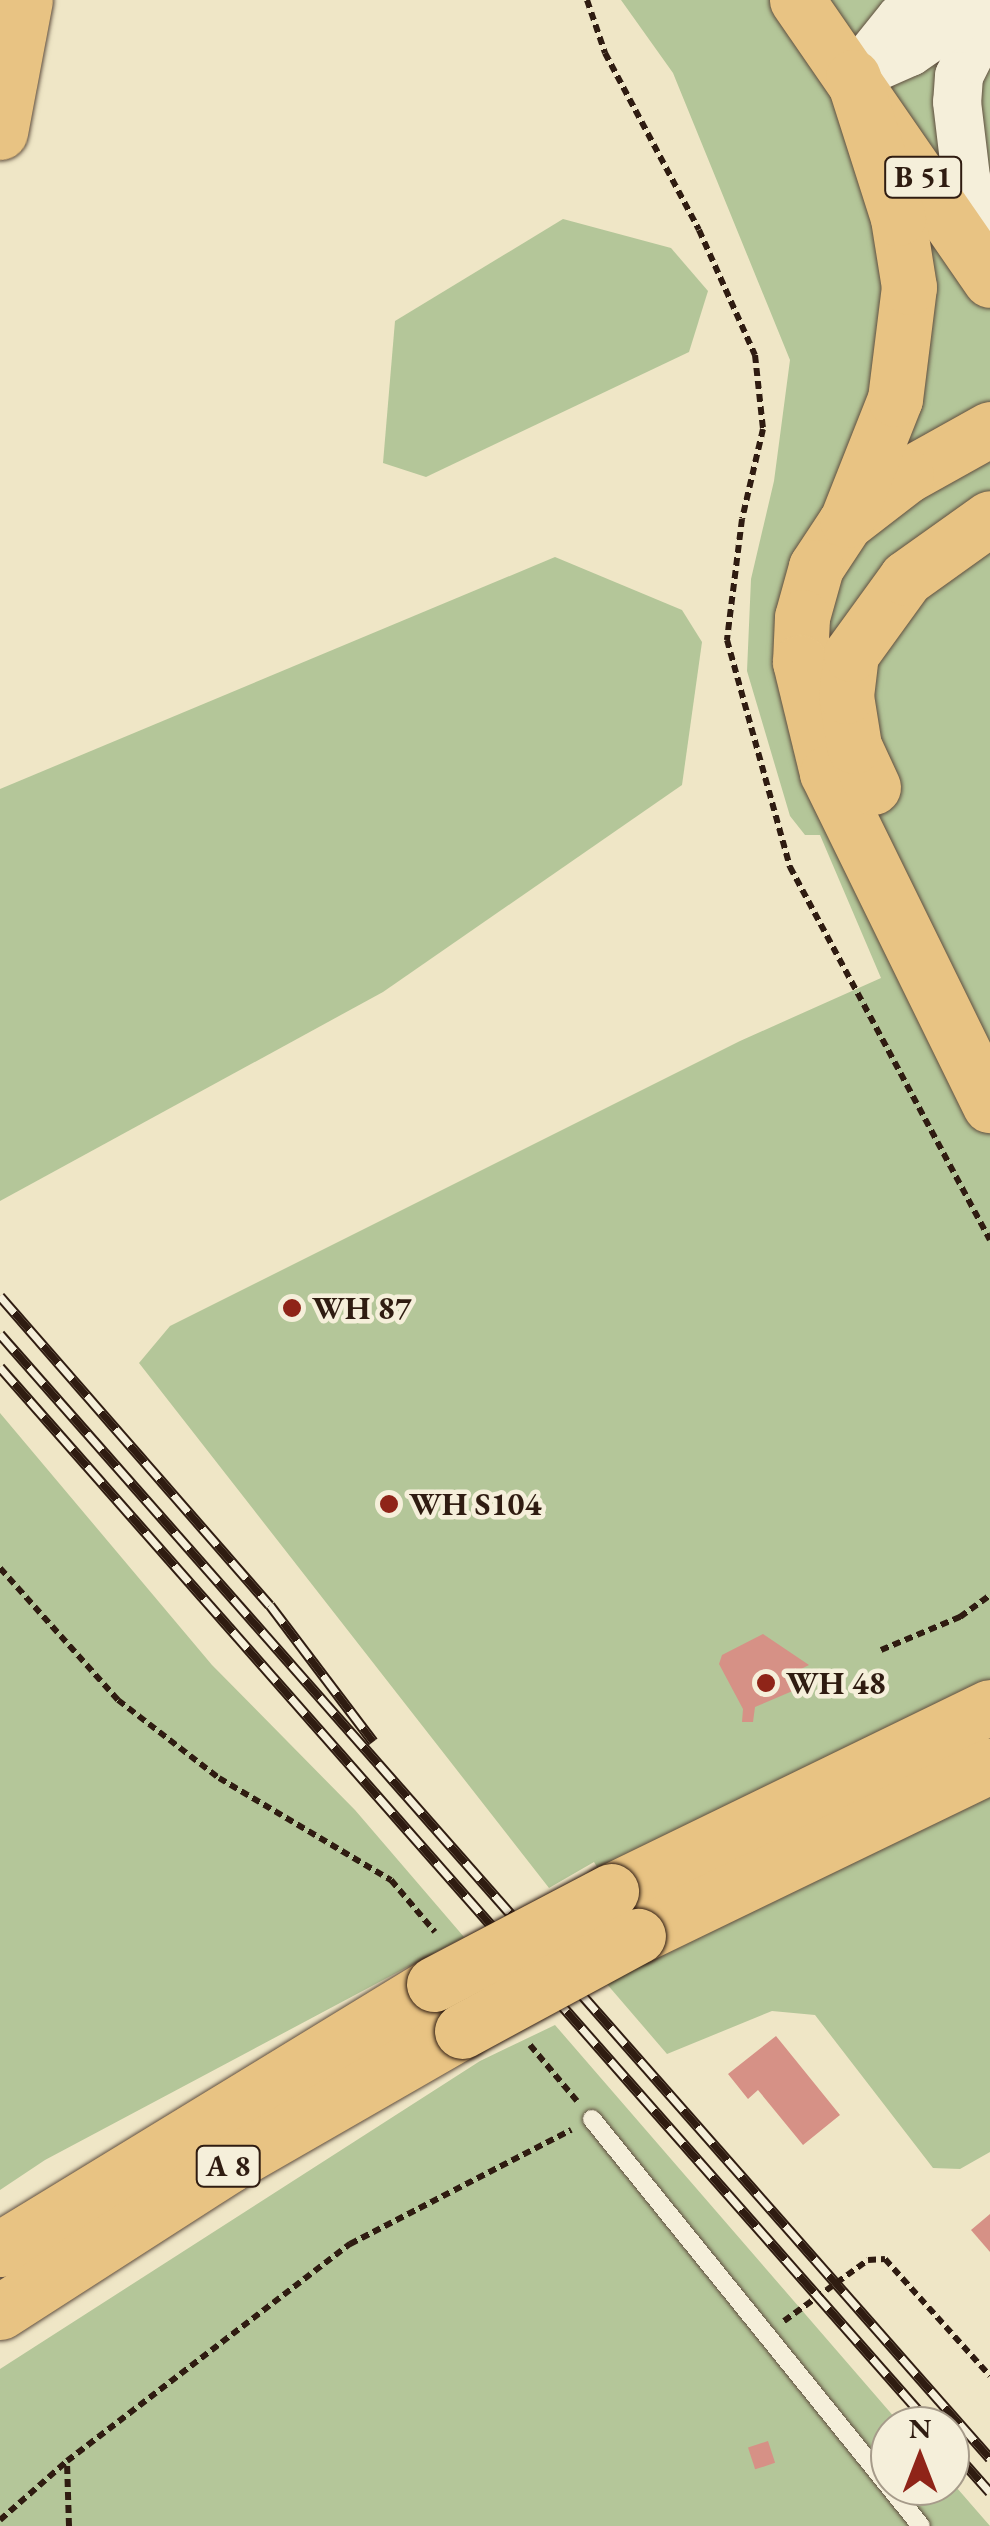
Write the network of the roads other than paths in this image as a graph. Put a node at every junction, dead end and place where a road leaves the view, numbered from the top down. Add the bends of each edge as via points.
1 (2, 0) edge
2 (24, 0) edge
3 (798, 0) edge
4 (925, 0) edge
5 (986, 0) edge
6 (990, 14) edge
7 (0, 22) edge
8 (853, 77) junction
9 (0, 132) edge
10 (990, 266) edge
11 (990, 280) edge
12 (990, 429) edge
13 (845, 524) junction
14 (976, 535) edge
15 (990, 1039) edge
16 (990, 1104) edge
17 (990, 1706) edge
18 (990, 1766) edge
19 (624, 1913) junction
20 (592, 2119) road end
21 (0, 2248) edge
22 (0, 2312) edge
23 (921, 2526) edge

1 - 7 main road
2 - 9 main road
3 - 8 main road, B 51
4 - 8 street via 901,18
5 - 8 street via 910,52
6 - 10 street via 960,76 957,102 966,178
8 - 11 main road, B 51
8 - 13 main road via 898,218 909,287 896,399
12 - 13 main road via 906,476
13 - 16 main road via 816,567 802,617 800,662 810,721 827,773
14 - 15 main road via 906,578 878,610 851,654 846,696 854,746
17 - 19 main road, A 8
18 - 19 main road, A 8
19 - 21 main road, A 8, bridge via 438,1962
19 - 22 main road, A 8, bridge via 462,2031 229,2165
20 - 23 lane

